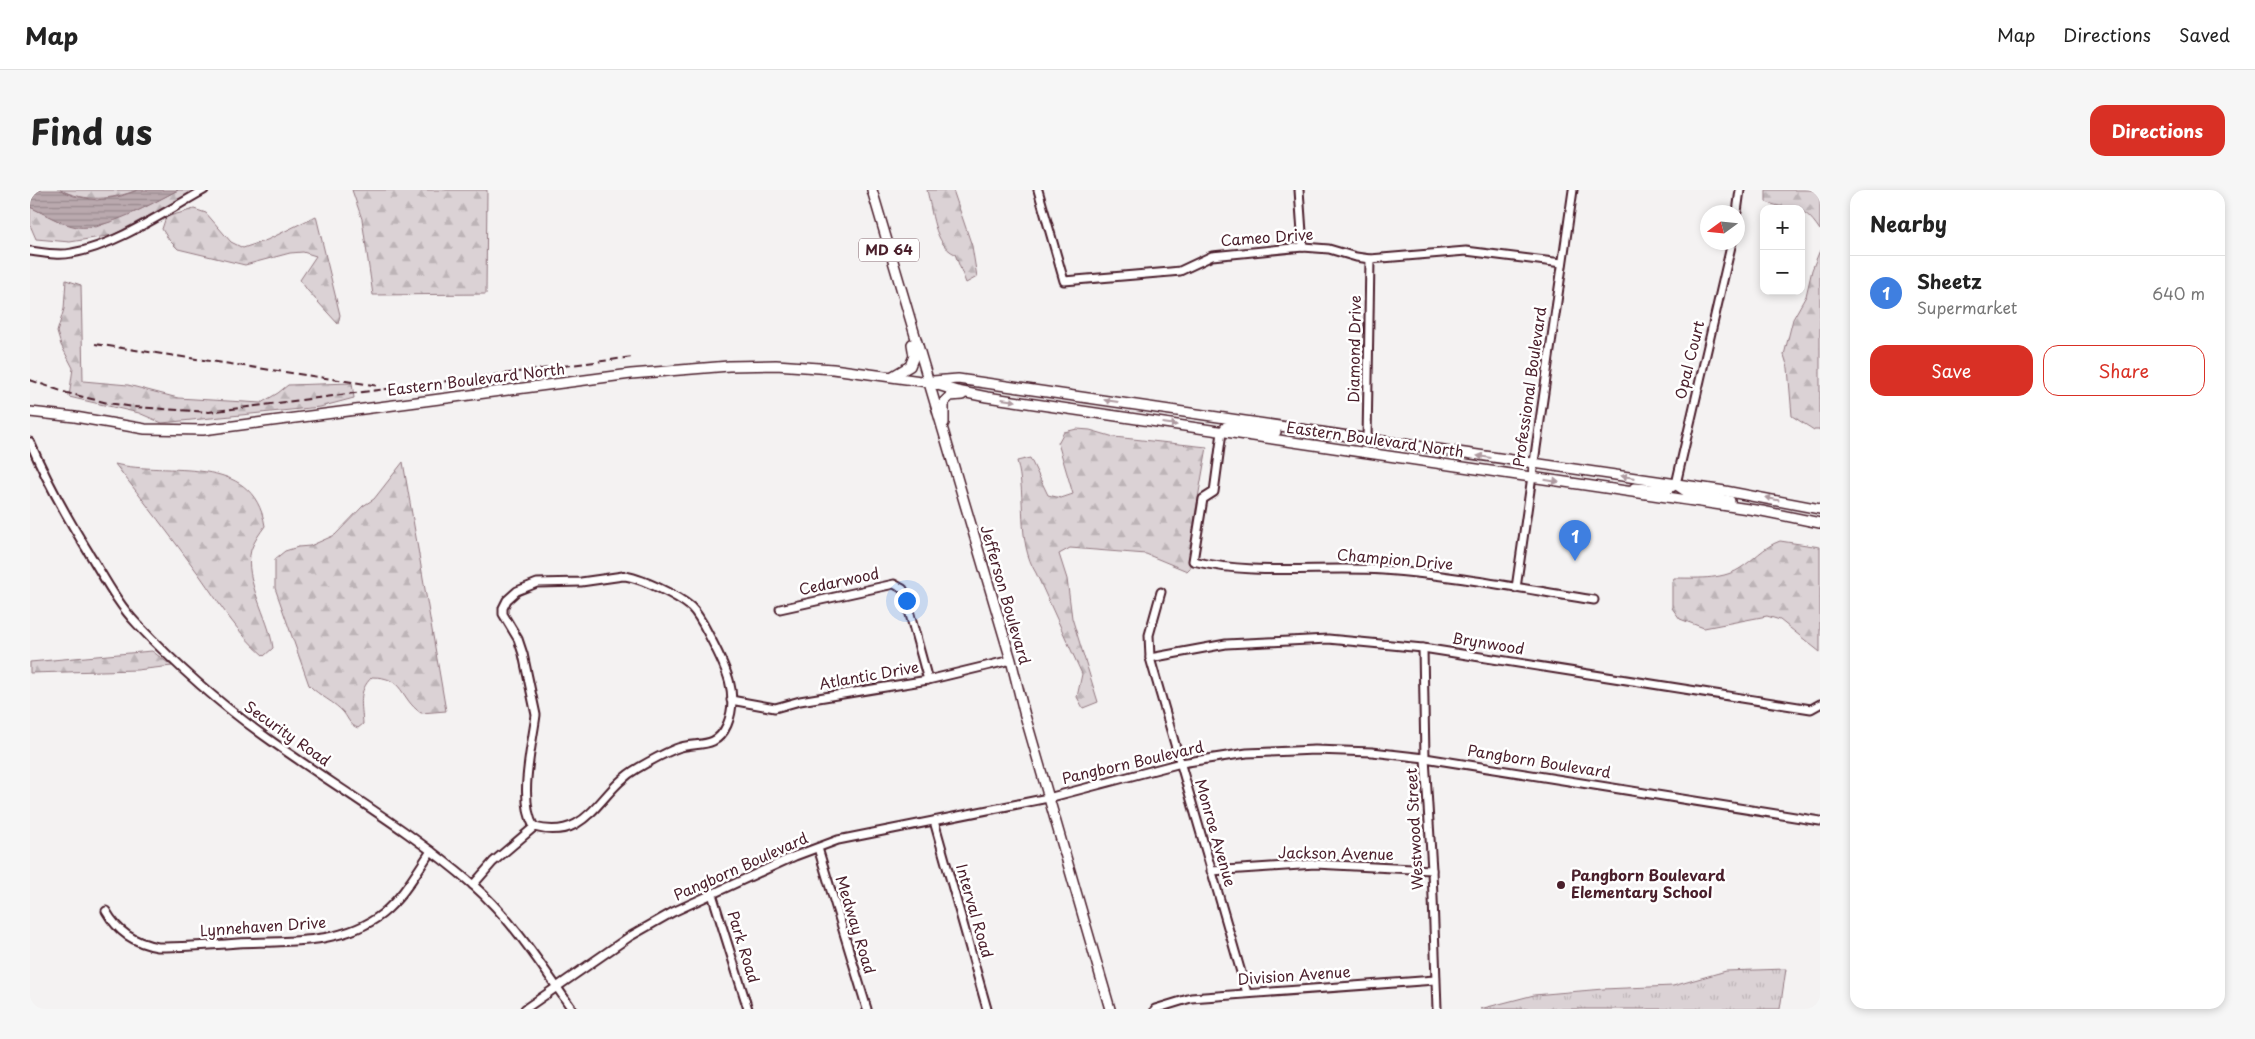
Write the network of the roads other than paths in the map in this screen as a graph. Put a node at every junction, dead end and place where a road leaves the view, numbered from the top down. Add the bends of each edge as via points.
1 (204, 190) edge
2 (872, 190) edge
3 (1038, 190) edge
4 (1299, 190) edge
5 (1572, 190) edge
6 (1740, 190) edge
7 (1738, 205) edge
8 (1303, 247) junction
9 (1730, 250) edge
10 (30, 252) edge
11 (1370, 259) junction
12 (1562, 264) junction
13 (906, 310) junction
14 (892, 376) junction
15 (928, 382) junction
16 (988, 397) junction
17 (30, 412) edge
18 (1293, 429) junction
19 (1222, 432) junction
20 (1280, 440) junction
21 (1367, 440) junction
22 (945, 441) junction
23 (30, 442) edge
24 (1532, 464) junction
25 (1530, 477) junction
26 (1676, 484) junction
27 (1599, 487) junction
28 (1820, 509) edge
29 (1762, 511) junction
30 (1820, 523) edge
31 (1516, 588) junction
32 (1161, 592) dead end
33 (1594, 600) dead end
34 (780, 609) dead end
35 (1423, 648) junction
36 (1150, 658) junction
37 (1011, 660) junction
38 (928, 680) junction
39 (732, 700) junction
40 (1820, 704) edge
41 (1425, 758) junction
42 (1181, 763) junction
43 (1048, 798) junction
44 (934, 821) junction
45 (1820, 821) edge
46 (534, 827) junction
47 (818, 848) junction
48 (431, 851) junction
49 (1432, 870) junction
50 (1211, 871) junction
51 (473, 885) junction
52 (712, 894) junction
53 (106, 911) dead end
54 (1435, 980) junction
55 (557, 987) junction
56 (1247, 993) junction
57 (526, 1009) edge
58 (572, 1009) edge
59 (748, 1009) edge
60 (866, 1009) edge
61 (987, 1009) edge
62 (1110, 1009) edge
63 (1156, 1009) edge
64 (1437, 1009) edge

1 - 10 street via 95,246 68,254
2 - 13 main road, Jefferson Boulevard / MD 64
3 - 8 street, Cameo Drive via 1064,280 1170,272 1212,256
4 - 8 street
5 - 12 street, Professional Boulevard
6 - 7 street
8 - 11 street, Cameo Drive via 1329,249
9 - 26 street, Opal Court
11 - 12 street, Cameo Drive via 1466,251
11 - 21 street, Diamond Drive
12 - 24 street, Professional Boulevard
13 - 14 main road via 914,356 910,366
13 - 15 main road, Jefferson Boulevard / MD 64
14 - 15 main road, Eastern Boulevard North
14 - 17 main road, Eastern Boulevard North via 776,365 678,369 203,430 145,429
15 - 16 main road, Eastern Boulevard North
18 -> 15 main road, Eastern Boulevard North via 958,379
15 - 22 main road, Jefferson Boulevard / MD 64
16 -> 19 main road, Eastern Boulevard North
16 - 22 main road via 956,395 947,399 942,407
18 - 19 main road via 1280,433 1231,426
18 - 21 main road, Eastern Boulevard North
19 - 20 main road, Eastern Boulevard North
19 - 31 street, Champion Drive via 1214,492 1203,499 1193,560 1231,567 1384,570
20 - 21 main road via 1297,438 1354,446
20 - 25 main road, Eastern Boulevard North
24 -> 21 main road, Eastern Boulevard North
22 - 37 main road, Jefferson Boulevard / MD 64
23 - 48 street, Security Road via 73,527 111,591 137,624 228,709
24 - 25 street, Professional Boulevard
26 -> 24 main road, Eastern Boulevard North
25 -> 27 main road, Eastern Boulevard North
25 - 31 street, Professional Boulevard
26 - 27 main road via 1667,490
28 -> 26 main road, Eastern Boulevard North
26 - 29 main road via 1687,492
27 - 29 main road, Eastern Boulevard North
29 - 30 main road, Eastern Boulevard North
31 - 33 street, Champion Drive
32 - 36 street, Monroe Avenue via 1149,635
34 - 38 street, Cedarwood via 894,584 903,589
35 - 36 street, Brynwood via 1328,639 1226,644
35 - 40 street, Brynwood via 1811,709
35 - 41 street, Westwood Street
36 - 42 street, Monroe Avenue
37 - 38 street, Atlantic Drive
37 - 43 main road, Jefferson Boulevard / MD 64
38 - 39 street, Atlantic Drive via 775,708
39 - 46 street via 727,725 714,741 676,748 628,773 610,789 594,812 580,822 553,831
39 - 46 street via 728,671 700,618 690,607 670,595 623,576 581,582 537,583 517,591 507,600 503,614 518,639 535,705 525,798
41 - 42 street, Pangborn Boulevard via 1315,750 1248,753
41 - 45 street, Pangborn Boulevard
41 - 49 street, Westwood Street
42 - 43 street, Pangborn Boulevard
42 - 50 street, Monroe Avenue
43 - 44 street, Pangborn Boulevard
43 - 62 main road, Jefferson Boulevard / MD 64
44 - 47 street, Pangborn Boulevard via 838,840
44 - 61 street, Interval Road
46 - 51 street via 489,866
47 - 52 street, Pangborn Boulevard
47 - 60 street, Medway Road
48 - 51 street, Security Road
48 - 53 street, Lynnehaven Drive via 403,892 382,914 354,930 332,936 158,947 138,943 128,937 114,925
49 - 50 street, Jackson Avenue via 1315,864
49 - 54 street, Westwood Street
50 - 56 street, Monroe Avenue
51 - 55 street, Security Road via 507,920
52 - 55 street, Pangborn Boulevard via 628,937
52 - 59 street, Park Road
54 - 56 street, Division Avenue
54 - 64 street, Westwood Street
55 - 57 street, Pangborn Boulevard
55 - 58 street, Security Road
56 - 63 street, Division Avenue via 1191,998

